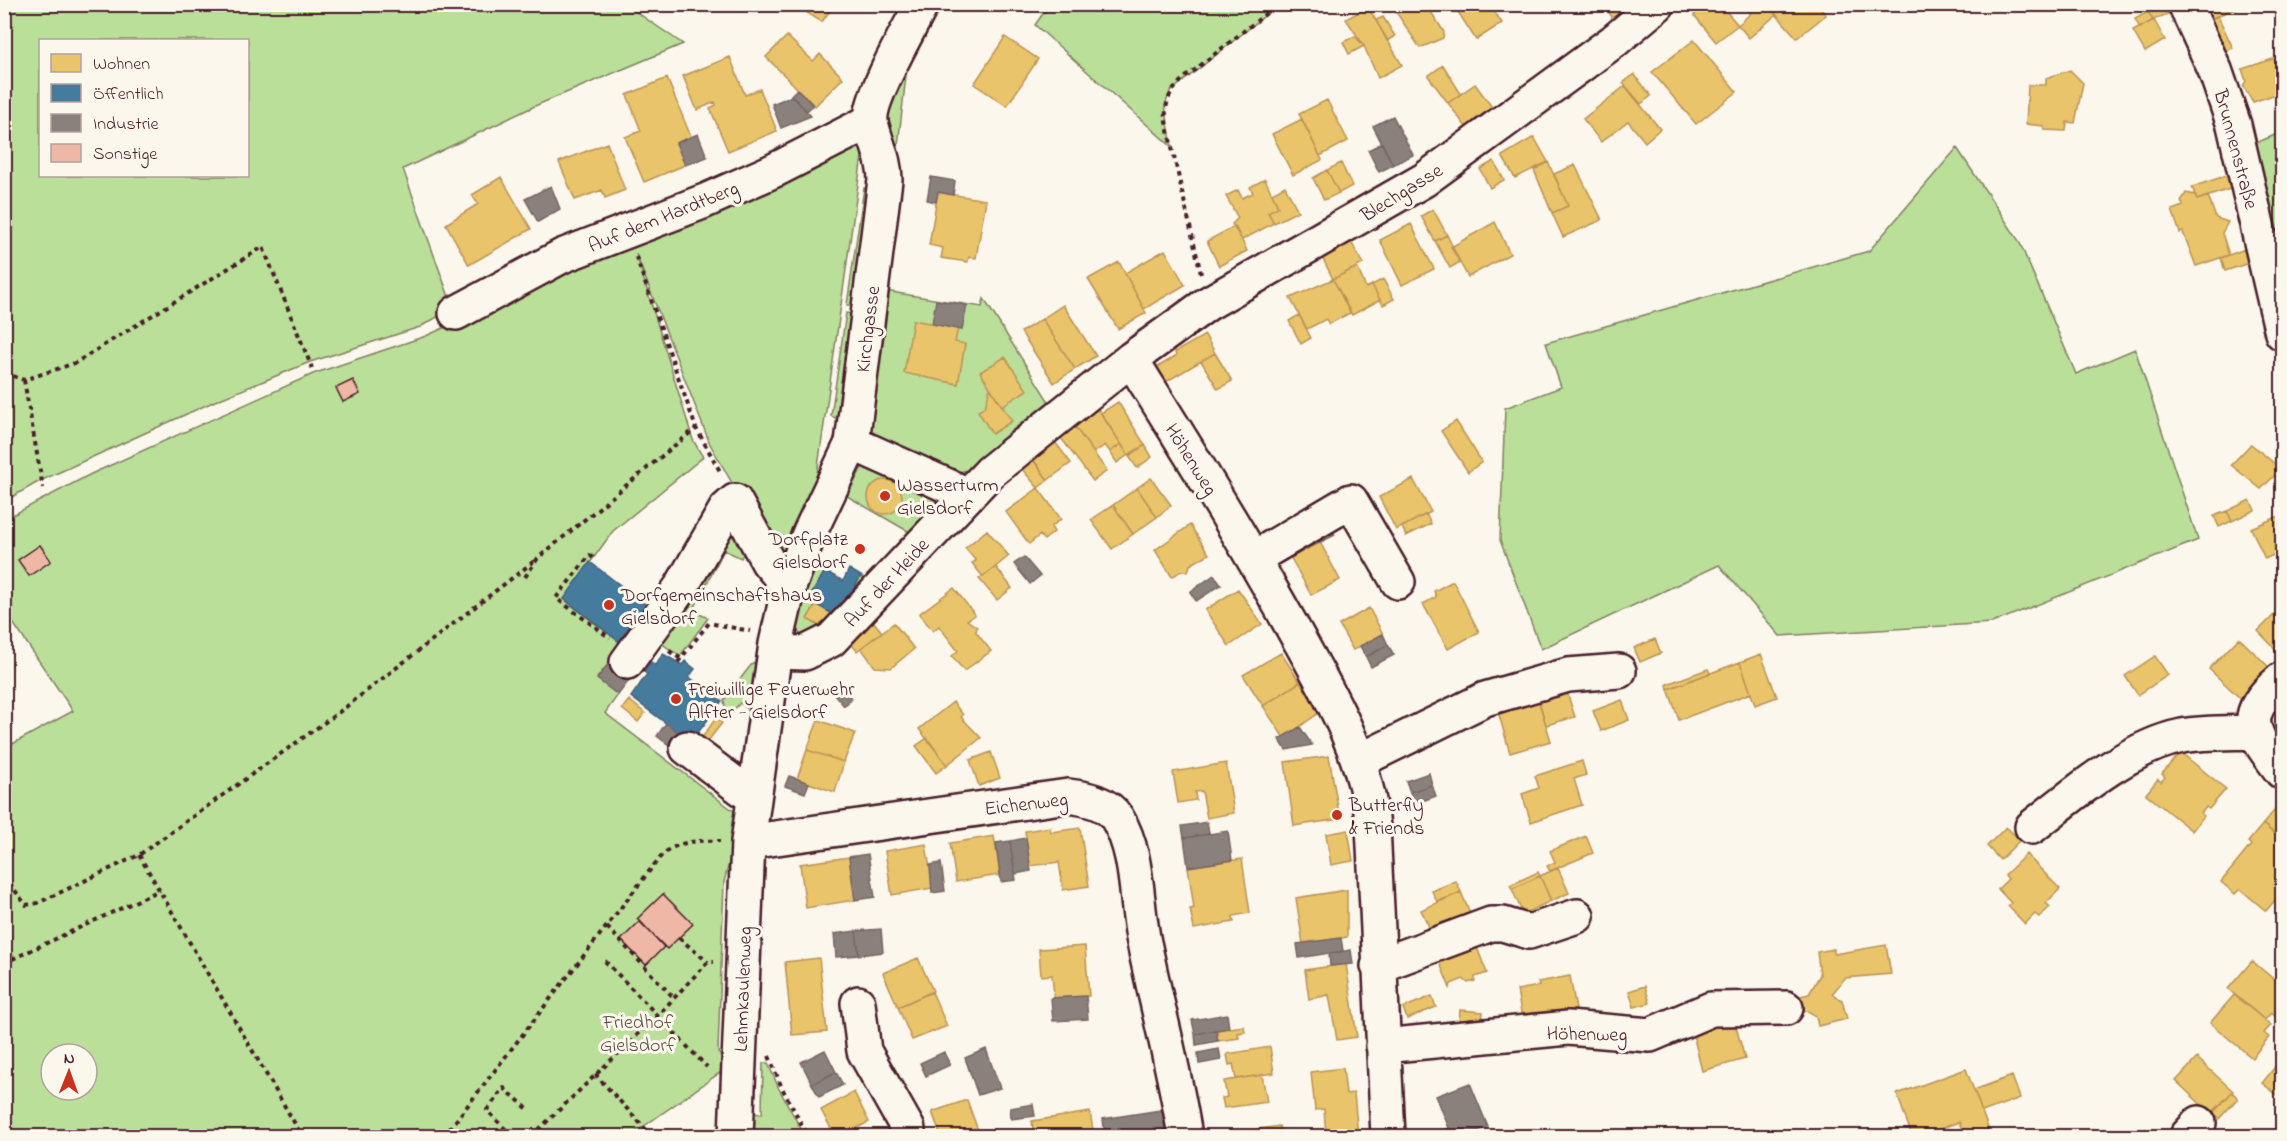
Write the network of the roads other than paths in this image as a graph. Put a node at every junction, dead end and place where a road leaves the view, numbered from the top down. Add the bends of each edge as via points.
1 (922, 4) edge
2 (1658, 4) edge
3 (2185, 4) edge
4 (871, 121) junction
5 (456, 313) dead end
6 (2283, 333) edge
7 (1131, 359) junction
8 (852, 444) junction
9 (966, 494) junction
10 (1254, 558) junction
11 (1398, 582) dead end
12 (789, 587) junction
13 (776, 644) junction
14 (629, 658) road end
15 (1619, 671) dead end
16 (2283, 679) edge
17 (2256, 732) junction
18 (687, 748) dead end
19 (1359, 761) junction
20 (2283, 772) edge
21 (754, 798) junction
22 (2032, 827) dead end
23 (748, 842) junction
24 (1577, 916) dead end
25 (1378, 966) junction
26 (858, 1003) dead end
27 (1786, 1008) dead end
28 (1383, 1046) junction
29 (736, 1137) edge
30 (907, 1137) edge
31 (1185, 1137) edge
32 (1389, 1137) edge

1 - 4 street via 873,102
2 - 7 street, Blechgasse via 1614,41 1424,180 1208,304
3 - 6 street, Brunnenstraße via 2215,70 2234,125
4 - 5 street, Auf dem Hardtberg via 775,170 562,256
4 - 8 street, Kirchgasse via 884,160 885,180
7 - 9 street, Auf der Heide
7 - 10 street, Höhenweg
8 - 9 street
8 - 12 street, Kirchgasse via 809,534
9 - 13 street, Auf der Heide via 831,640 805,653
10 - 11 street via 1351,501
10 - 19 street, Höhenweg via 1340,714
12 - 13 street, Kirchgasse
12 - 14 street via 768,562 735,501 726,509 681,587
13 - 21 street
15 - 19 street via 1568,675 1485,699
16 - 17 street via 2263,695 2253,716
17 - 20 street via 2257,740
17 - 22 street via 2181,736 2137,753 2086,784
18 - 21 street
19 - 25 street, Höhenweg via 1369,795 1372,826
21 - 23 street
23 - 29 street, Lehmkaulenweg
23 - 31 street, Eichenweg via 1068,796 1092,800 1115,815 1128,840 1144,946
24 - 25 street via 1529,932 1491,924
25 - 28 street, Höhenweg
26 - 30 street via 864,1051 908,1128
27 - 28 street, Höhenweg via 1711,1009 1650,1035 1568,1028
28 - 32 street, Höhenweg

